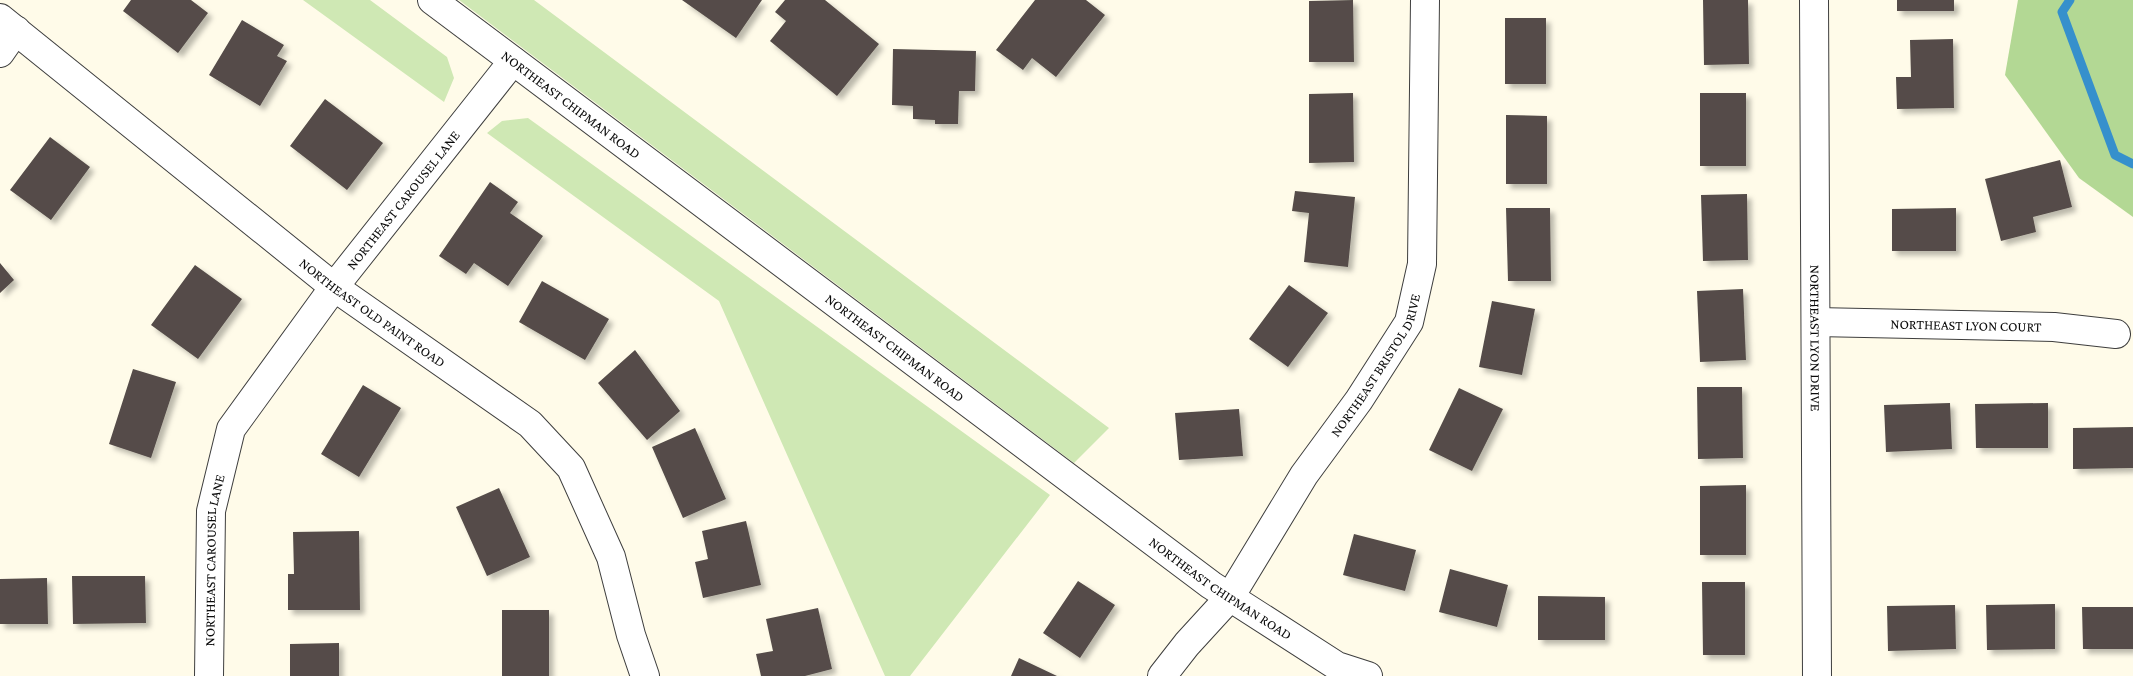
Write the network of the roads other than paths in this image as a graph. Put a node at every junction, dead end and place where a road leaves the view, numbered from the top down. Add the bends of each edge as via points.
1 (432, 0) edge
2 (1425, 0) edge
3 (1814, 0) edge
4 (8, 24) edge
5 (0, 54) edge
6 (513, 61) junction
7 (334, 287) junction
8 (1816, 322) junction
9 (2116, 334) dead end
10 (1230, 598) junction
11 (209, 676) edge
12 (645, 676) edge
13 (1162, 676) edge
14 (1368, 676) edge
15 (1817, 676) edge

1 - 6 street, NORTHEAST CHIPMAN ROAD
2 - 10 street, NORTHEAST BRISTOL DRIVE via 1422,264 1409,322 1359,400 1304,475
3 - 8 street, NORTHEAST LYON DRIVE
4 - 5 street
4 - 7 street, NORTHEAST OLD PAINT ROAD
6 - 7 street, NORTHEAST CAROUSEL LANE
6 - 10 street, NORTHEAST CHIPMAN ROAD
7 - 11 street, NORTHEAST CAROUSEL LANE via 231,429 211,511
7 - 12 street, NORTHEAST OLD PAINT ROAD via 530,424 571,468 611,557
8 - 9 street, NORTHEAST LYON COURT via 2054,327
8 - 15 street, NORTHEAST LYON DRIVE
10 - 13 street, NORTHEAST BRISTOL DRIVE
10 - 14 street, NORTHEAST CHIPMAN ROAD via 1337,666

